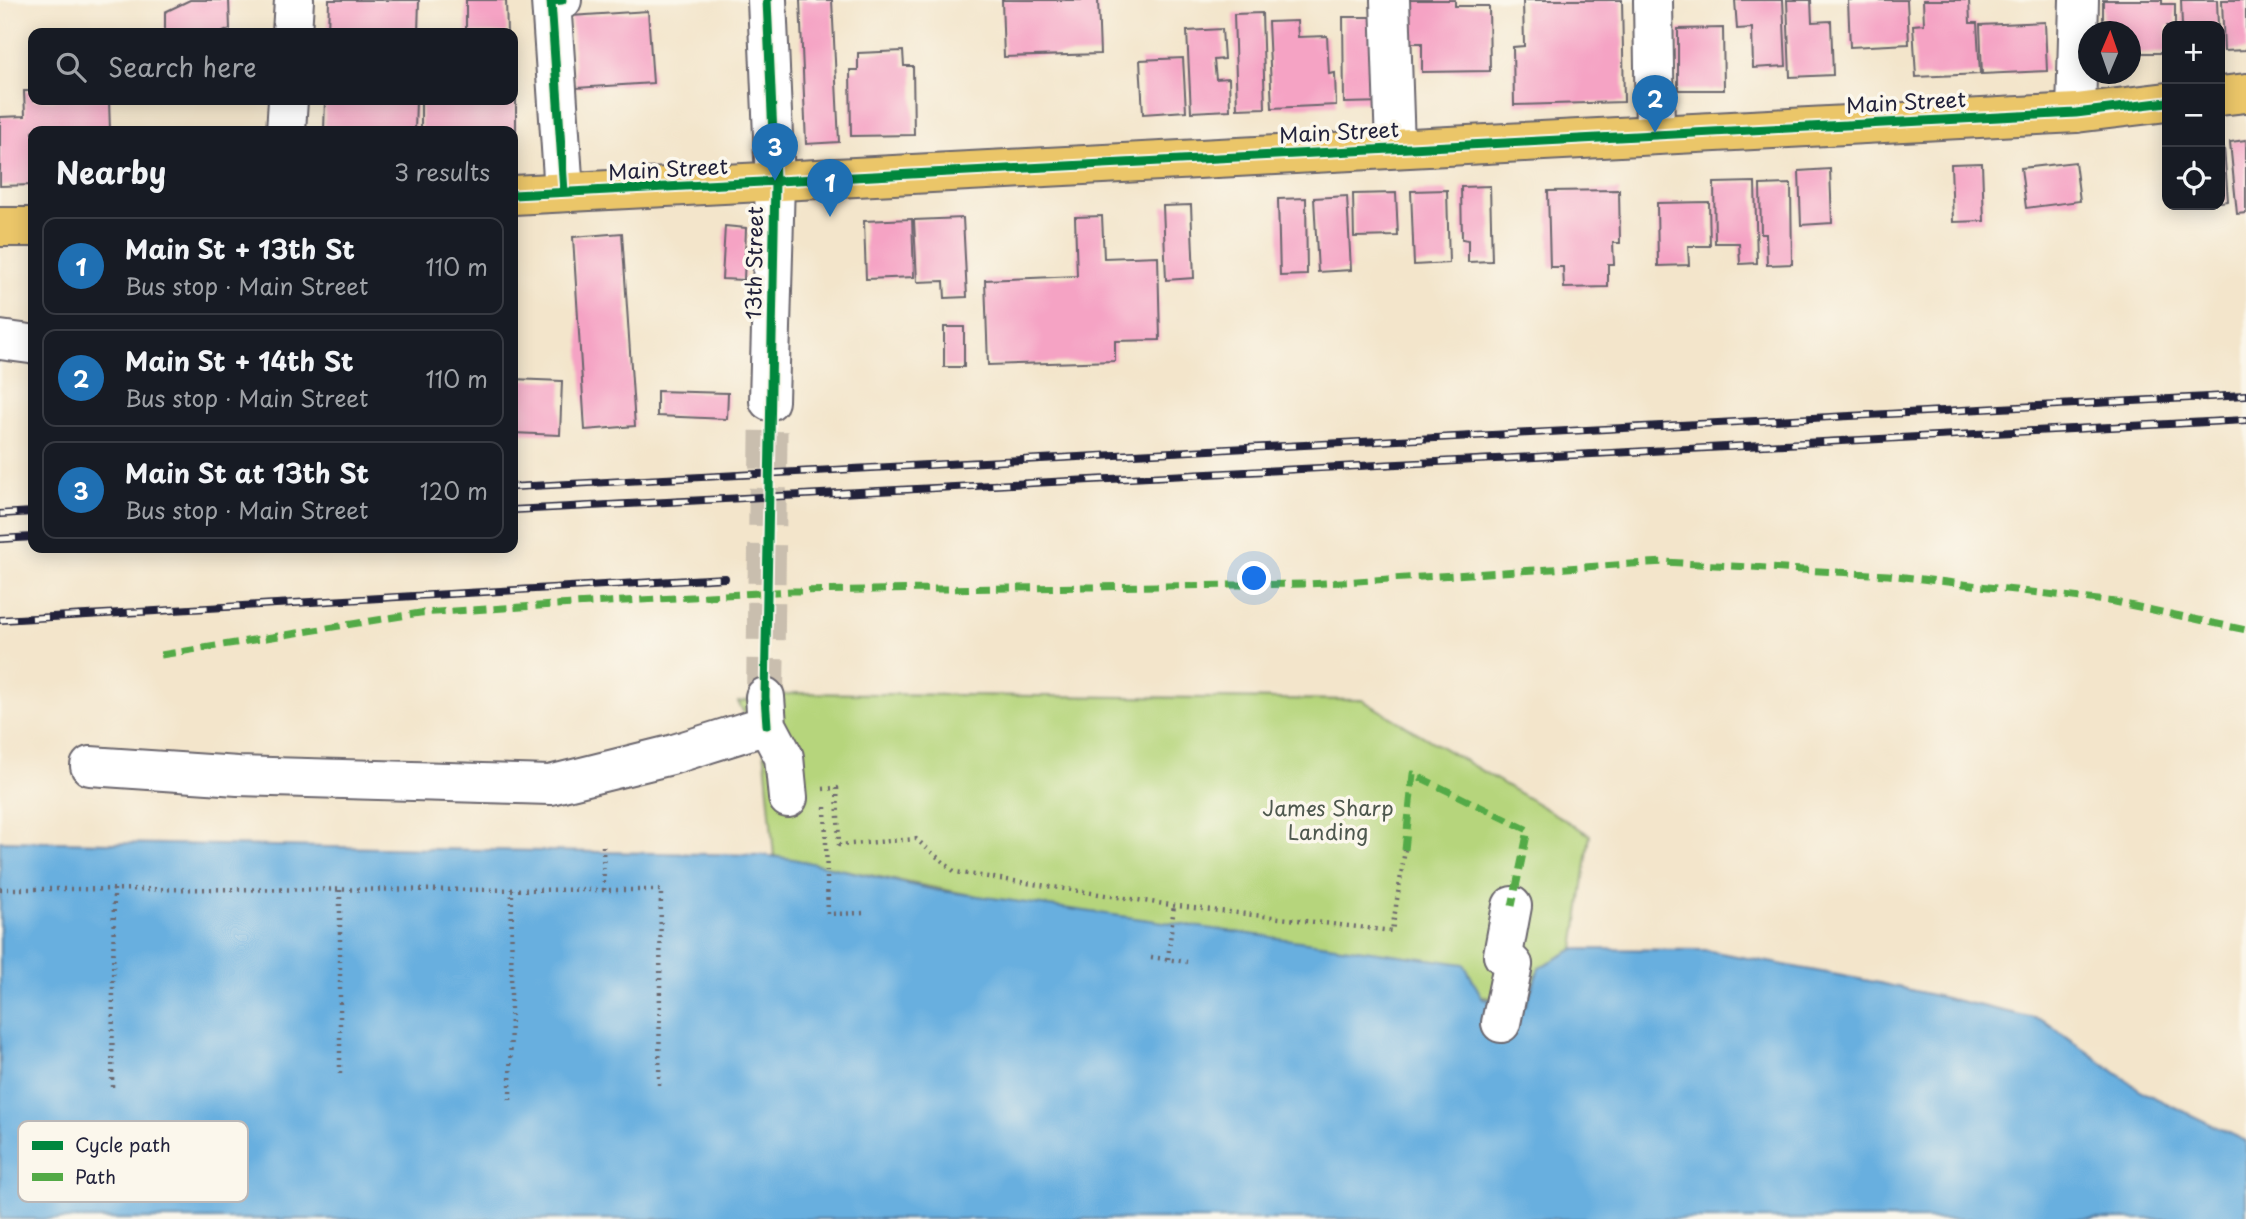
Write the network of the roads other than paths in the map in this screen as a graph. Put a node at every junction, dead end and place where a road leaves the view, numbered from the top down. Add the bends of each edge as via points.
1 (293, 0) edge
2 (562, 0) edge
3 (766, 0) edge
4 (1390, 0) edge
5 (1653, 0) edge
6 (2079, 0) edge
7 (292, 28) edge
8 (2246, 93) edge
9 (2225, 95) edge
10 (2162, 103) edge
11 (288, 105) edge
12 (2076, 113) junction
13 (286, 126) edge
14 (1655, 133) junction
15 (1395, 147) junction
16 (775, 181) junction
17 (564, 192) junction
18 (518, 195) edge
19 (0, 227) edge
20 (28, 227) edge
21 (769, 401) tunnel mouth
22 (90, 766) dead end
23 (800, 793) road end
24 (1512, 906) dead end
25 (1501, 1023) dead end

1 - 7 street
2 - 17 street via 551,1
3 - 16 street, 13th Street
4 - 15 street
5 - 14 street
6 - 12 street
8 - 9 main road
10 - 12 main road, Main Street
11 - 13 street
12 - 14 main road, Main Street
14 - 15 main road, Main Street
15 - 16 main road, Main Street
16 - 17 main road, Main Street
16 - 21 street, 13th Street
17 - 18 main road, Main Street
19 - 20 main road
22 - 23 street via 550,785 671,755 766,711
24 - 25 street via 1503,955 1513,965

